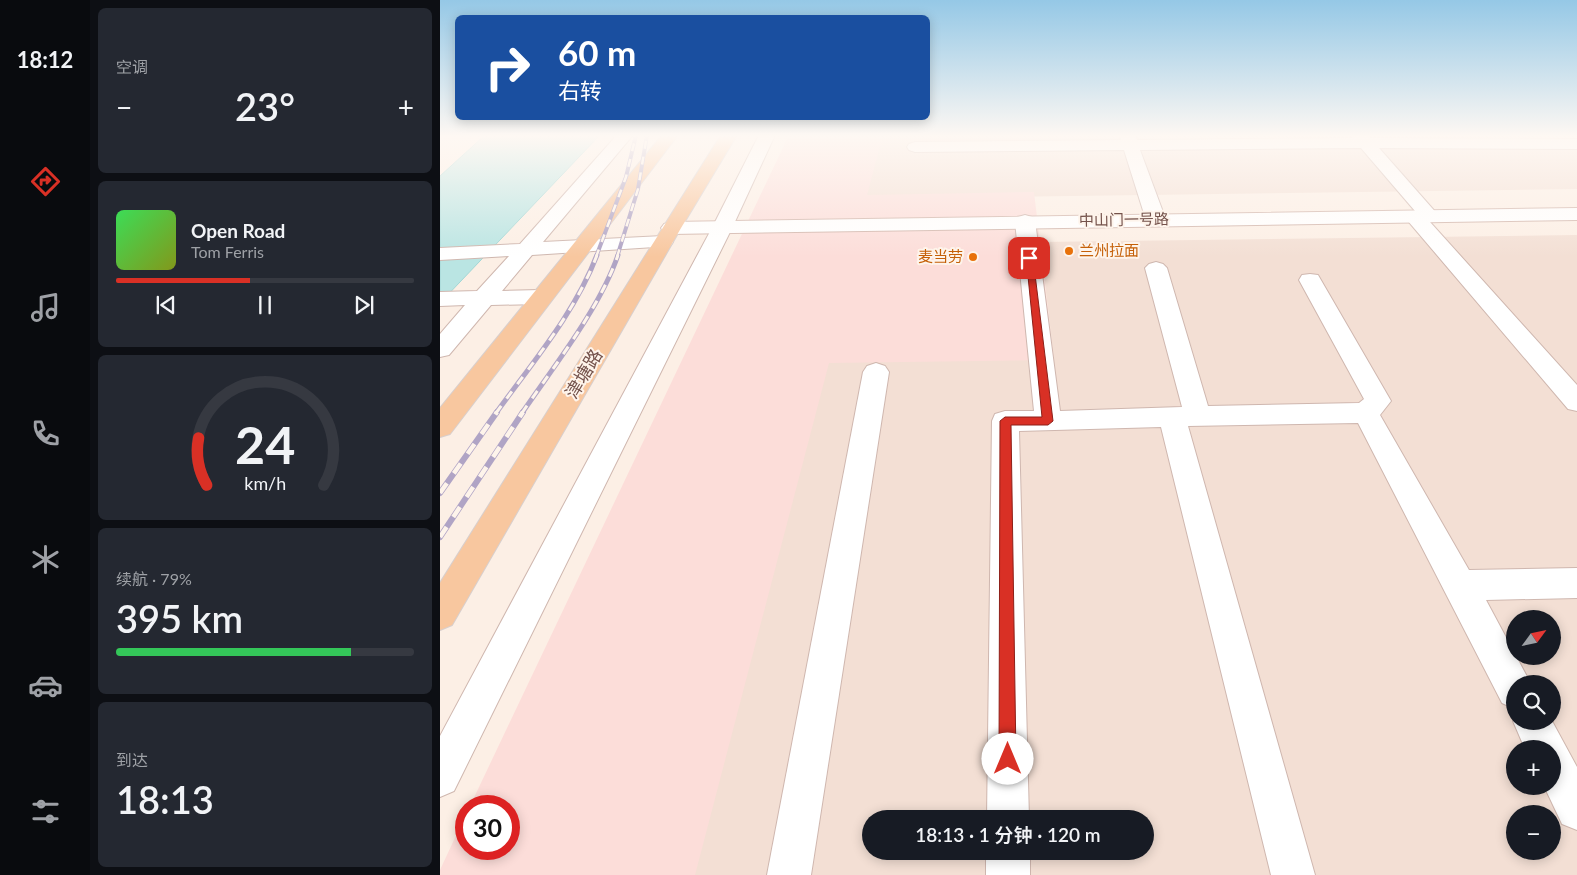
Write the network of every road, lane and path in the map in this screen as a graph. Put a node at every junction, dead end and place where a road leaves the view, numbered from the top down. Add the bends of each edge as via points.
1 (590, 176) edge
2 (638, 176) edge
3 (704, 176) edge
4 (747, 176) edge
5 (1141, 176) edge
6 (1391, 176) edge
7 (1577, 214) edge
8 (1422, 216) junction
9 (1156, 220) junction
10 (1025, 221) junction
11 (723, 226) junction
12 (667, 235) junction
13 (584, 245) junction
14 (526, 249) junction
15 (440, 254) edge
16 (1156, 268) dead end
17 (1310, 280) dead end
18 (540, 297) junction
19 (485, 298) junction
20 (440, 299) edge
21 (440, 349) edge
22 (876, 372) dead end
23 (1577, 402) edge
24 (1366, 413) junction
25 (1185, 416) junction
26 (1048, 421) junction
27 (440, 426) edge
28 (1577, 582) edge
29 (1460, 585) junction
30 (440, 614) edge
31 (1507, 675) edge
32 (440, 777) edge
33 (1561, 778) edge
34 (1577, 809) edge
35 (1008, 810) edge
36 (1008, 860) edge
37 (789, 875) edge
38 (1008, 875) edge
39 (1293, 875) edge

1 - 14 street
2 - 13 main road
3 - 12 main road, 津塘路
4 - 11 street
5 - 9 street
6 - 8 street
7 - 8 street, 中山门一号路
8 - 9 street, 中山门一号路
8 - 23 street
9 - 10 street, 中山门一号路
10 - 11 street, 中山门一号路
10 - 26 street
11 - 12 street, 中山门一号路
11 - 32 street
12 - 13 street, 中山门一号路
12 - 30 main road, 津塘路
13 - 14 street, 中山门一号路
13 - 18 main road
14 - 15 street, 中山门一号路
14 - 19 street
16 - 25 street
17 - 24 street via 1378,401
18 - 19 street
18 - 27 main road
19 - 20 street
19 - 21 street
22 - 37 street
24 - 25 street
24 - 29 street
25 - 26 street
25 - 39 street
26 - 35 street via 1005,421
28 - 29 street
29 - 31 street
33 - 34 street
36 - 38 street

